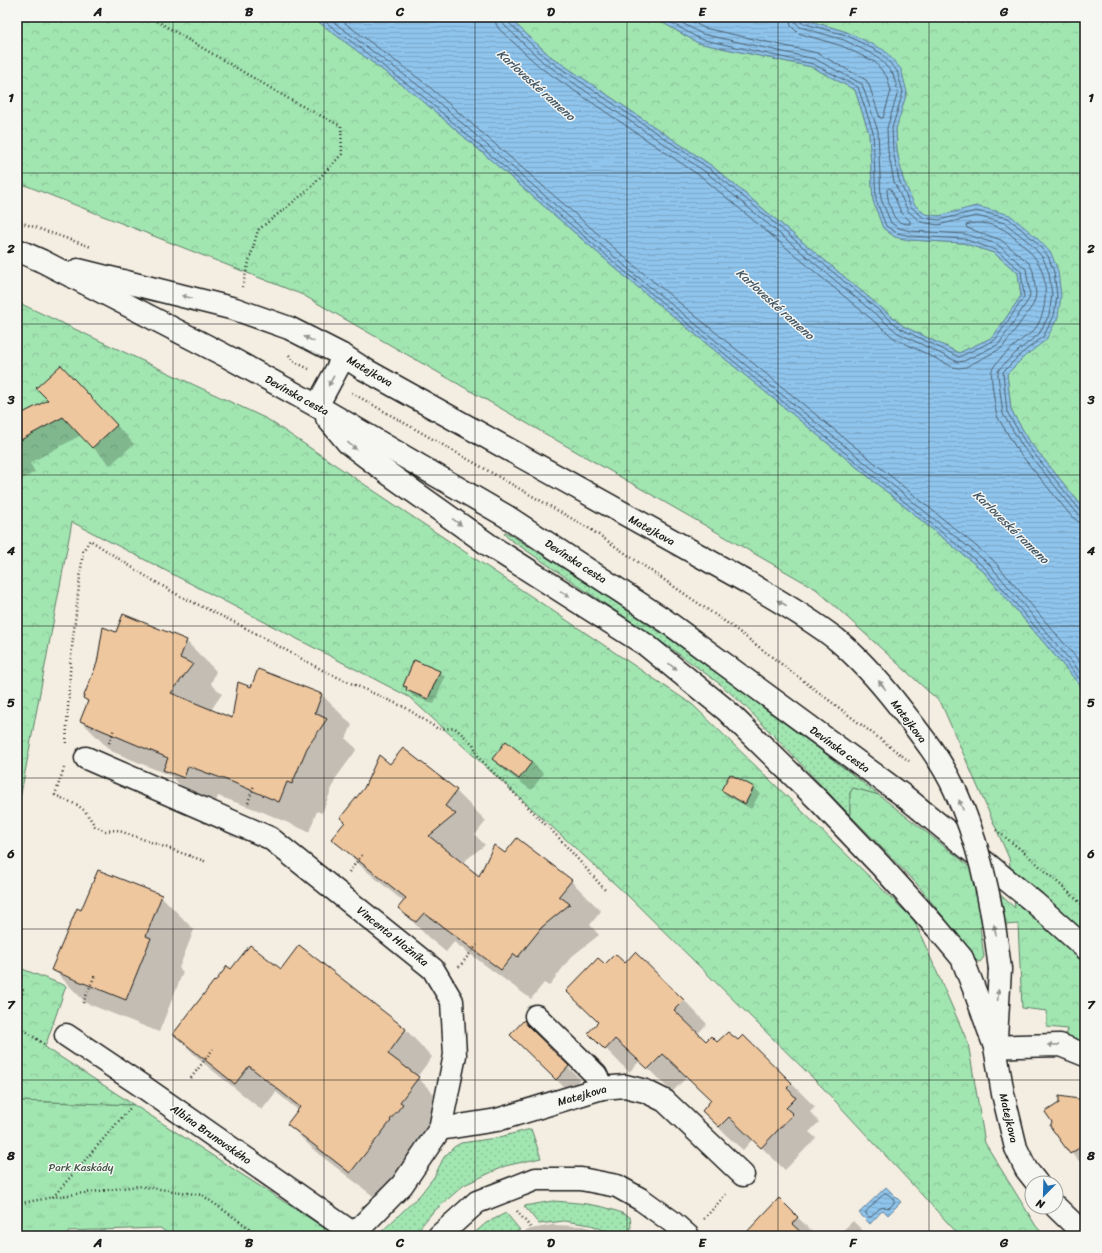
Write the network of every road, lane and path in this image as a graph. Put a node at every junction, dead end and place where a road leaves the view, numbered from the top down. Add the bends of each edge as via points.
1 (150, 17) edge
2 (17, 250) edge
3 (42, 261) junction
4 (240, 293) dead end
5 (344, 356) junction
6 (317, 406) junction
7 (114, 729) dead end
8 (108, 746) dead end
9 (66, 747) dead end
10 (76, 760) joint
11 (254, 785) dead end
12 (246, 807) dead end
13 (362, 855) dead end
14 (207, 862) dead end
15 (345, 877) dead end
16 (606, 891) dead end
17 (1085, 948) edge
18 (95, 975) dead end
19 (17, 984) edge
20 (83, 1003) dead end
21 (17, 1016) edge
22 (536, 1016) dead end
23 (66, 1035) dead end
24 (995, 1048) junction
25 (213, 1049) dead end
26 (1085, 1055) edge
27 (191, 1078) dead end
28 (145, 1088) junction
29 (602, 1088) junction
30 (440, 1129) junction
31 (1030, 1175) edge
32 (743, 1176) dead end
33 (53, 1198) junction
34 (722, 1198) dead end
35 (17, 1204) edge
36 (513, 1206) dead end
37 (707, 1215) dead end
38 (1064, 1215) edge
39 (531, 1228) dead end
40 (1085, 1234) edge
41 (353, 1235) edge
42 (259, 1236) edge
43 (439, 1236) edge
44 (688, 1236) edge

1 - 4 path via 296,103 341,126 342,154 307,191 258,230
2 - 3 street, Devínska cesta
5 -> 3 street, Matejkova via 289,328 235,309
3 - 6 street, Devínska cesta
5 -> 6 street
24 -> 5 street, Matejkova, bridge via 1000,969 982,863 971,828 955,790 935,755 877,679 836,640 790,607
6 - 17 street, Devínska cesta via 506,516 666,621 904,796 1035,903
6 -> 24 street, Matejkova via 348,443 389,474 489,545 646,645 726,710 819,801 924,912 962,958
7 - 8 path
9 - 16 path via 71,656 83,551 90,540 147,578 324,671 406,708 438,729 456,728 473,744 478,758 559,838
10 - 14 path via 55,795 78,805 95,826 106,831 117,830
10 - 30 street, Vincenta Hložníka via 270,838 433,969 452,1001 456,1055
11 - 12 path
13 - 15 path
18 - 20 path
19 - 21 path via 23,989
22 - 29 street via 596,1075
23 - 28 street, Albína Brunovského
26 -> 24 street via 1060,1045
24 - 31 street, Matejkova via 1016,1148
25 - 27 path
28 - 33 path via 134,1105
28 - 41 street, Albína Brunovského
29 - 30 street, Matejkova via 497,1120
29 - 32 street, Matejkova via 625,1086 645,1091 665,1101
30 - 41 street, Vincenta Hložníka via 402,1185
33 - 35 path
33 - 42 path via 138,1186 202,1195
34 - 37 path
36 - 39 path
38 - 40 street
43 - 44 street via 477,1202 536,1179 580,1179 617,1186 642,1200

